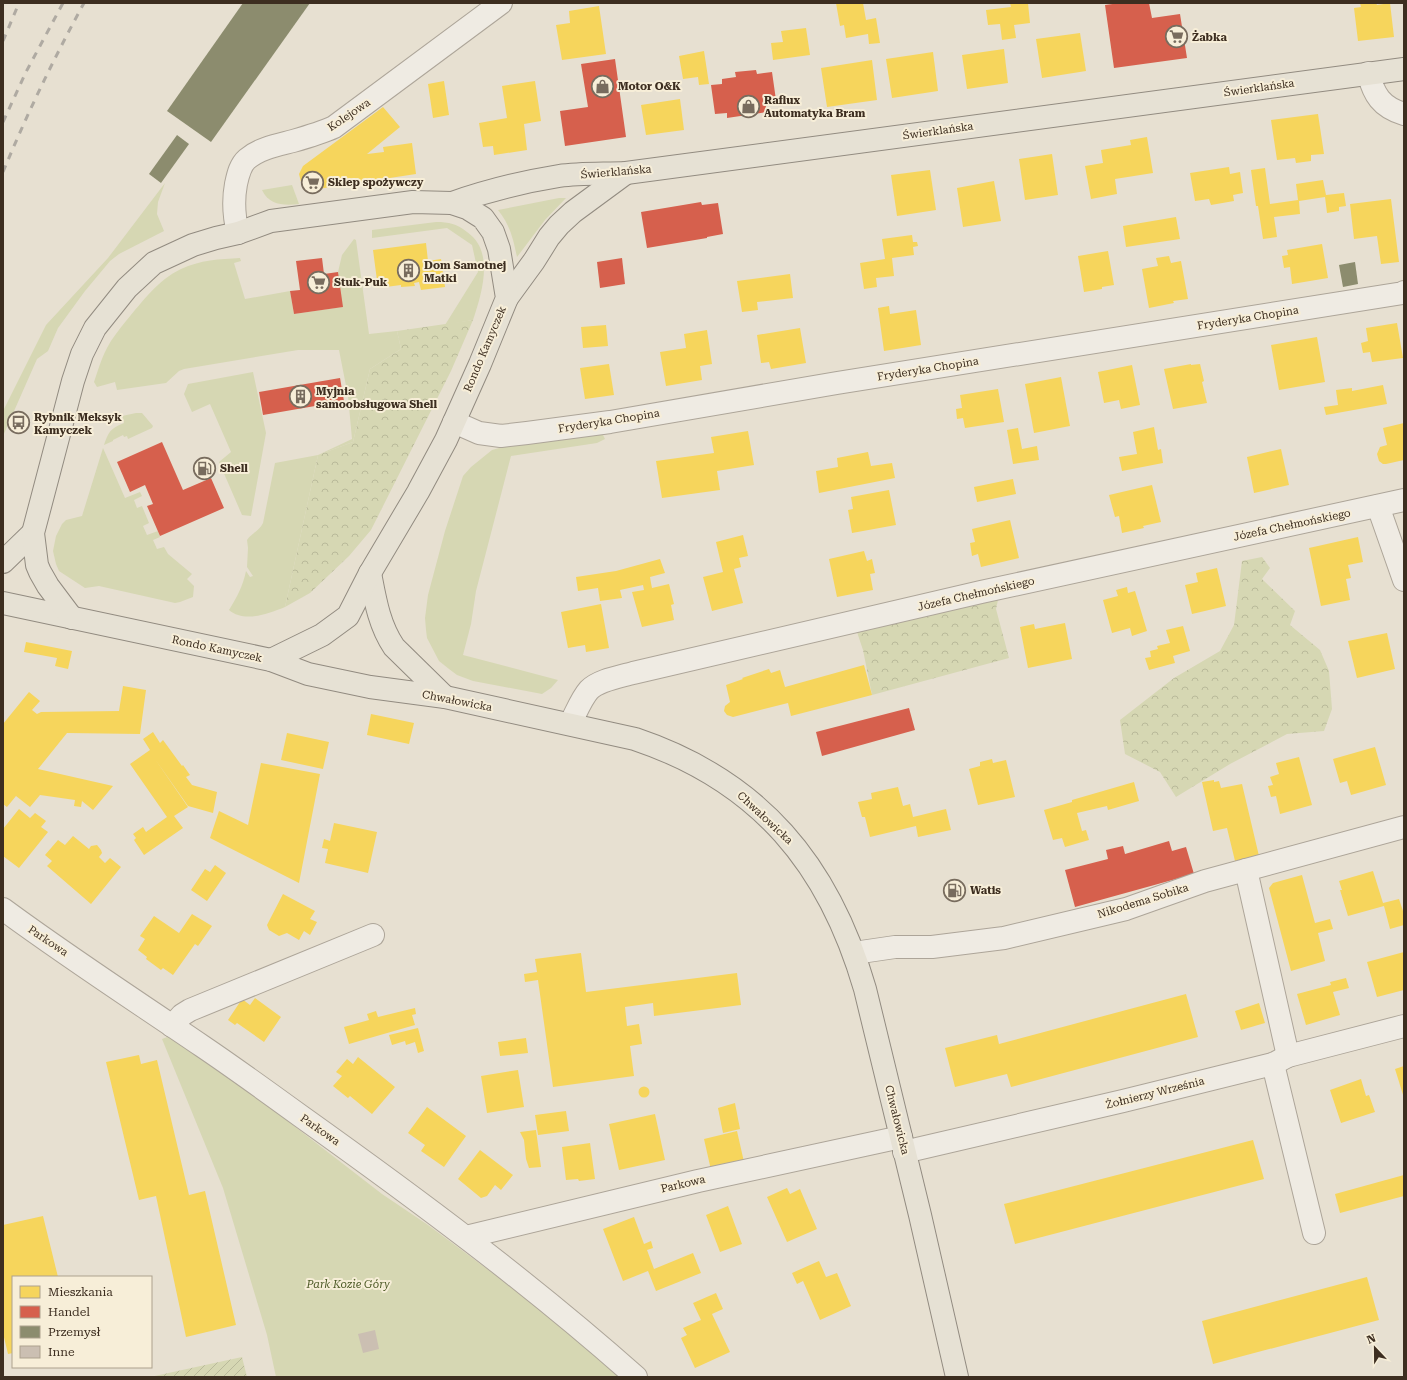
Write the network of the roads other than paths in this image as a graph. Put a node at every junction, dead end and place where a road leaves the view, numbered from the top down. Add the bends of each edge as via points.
1 (501, 3) edge
2 (1404, 69) edge
3 (1368, 73) junction
4 (1404, 114) edge
5 (626, 173) junction
6 (452, 203) junction
7 (238, 233) junction
8 (1404, 292) edge
9 (507, 298) junction
10 (454, 422) junction
11 (1404, 500) edge
12 (1378, 506) junction
13 (33, 533) junction
14 (3, 562) edge
15 (370, 573) junction
16 (1404, 580) edge
17 (3, 603) edge
18 (72, 618) junction
19 (271, 660) junction
20 (445, 697) junction
21 (570, 724) junction
22 (1404, 827) edge
23 (1246, 870) junction
24 (3, 909) edge
25 (373, 936) dead end
26 (854, 953) junction
27 (172, 1026) junction
28 (1404, 1026) edge
29 (1280, 1060) junction
30 (902, 1144) junction
31 (1314, 1233) dead end
32 (466, 1236) junction
33 (636, 1377) edge
34 (957, 1377) edge

1 - 7 street, Kolejowa via 334,127 265,149 247,159 239,172 236,187 234,210
2 - 3 main road, Świerklańska
3 - 4 street via 1371,86 1380,100 1388,108
3 - 5 main road, Świerklańska
5 - 6 main road, Świerklańska via 560,176 483,193
5 - 9 main road via 559,225
6 - 7 main road, Rondo Kamyczek via 413,202 271,221
6 - 9 main road, Rondo Kamyczek via 476,213 491,228 499,249
7 - 13 main road, Rondo Kamyczek via 193,245 154,263 128,288 95,328 77,367
8 - 10 street, Fryderyka Chopina via 527,434 488,435
9 - 10 main road, Rondo Kamyczek
10 - 15 main road, Rondo Kamyczek via 418,492
11 - 12 street, Józefa Chełmońskiego
12 - 16 street
12 - 21 street, Józefa Chełmońskiego via 981,592 633,673 590,689
13 - 14 main road
13 - 18 main road, Rondo Kamyczek via 40,572
15 - 19 main road, Rondo Kamyczek via 348,616 322,635
15 - 20 main road via 380,620 388,639
17 - 18 main road
18 - 19 main road, Rondo Kamyczek
19 - 20 main road, Chwałowicka via 308,674 370,687
20 - 21 main road, Chwałowicka
21 - 26 main road, Chwałowicka via 653,745 700,768 737,791 776,826 809,865 830,900
22 - 23 street, Nikodema Sobika
23 - 26 street, Nikodema Sobika via 1205,881 1126,909 1004,938
23 - 29 street
24 - 27 street, Parkowa
25 - 27 street via 190,1010
26 - 30 main road, Chwałowicka
27 - 32 street, Parkowa
28 - 29 street, Żołnierzy Września
29 - 30 street, Żołnierzy Września via 1110,1104
29 - 31 street
30 - 32 street, Parkowa via 698,1181
30 - 34 main road, Chwałowicka
32 - 33 street, Parkowa via 587,1333

